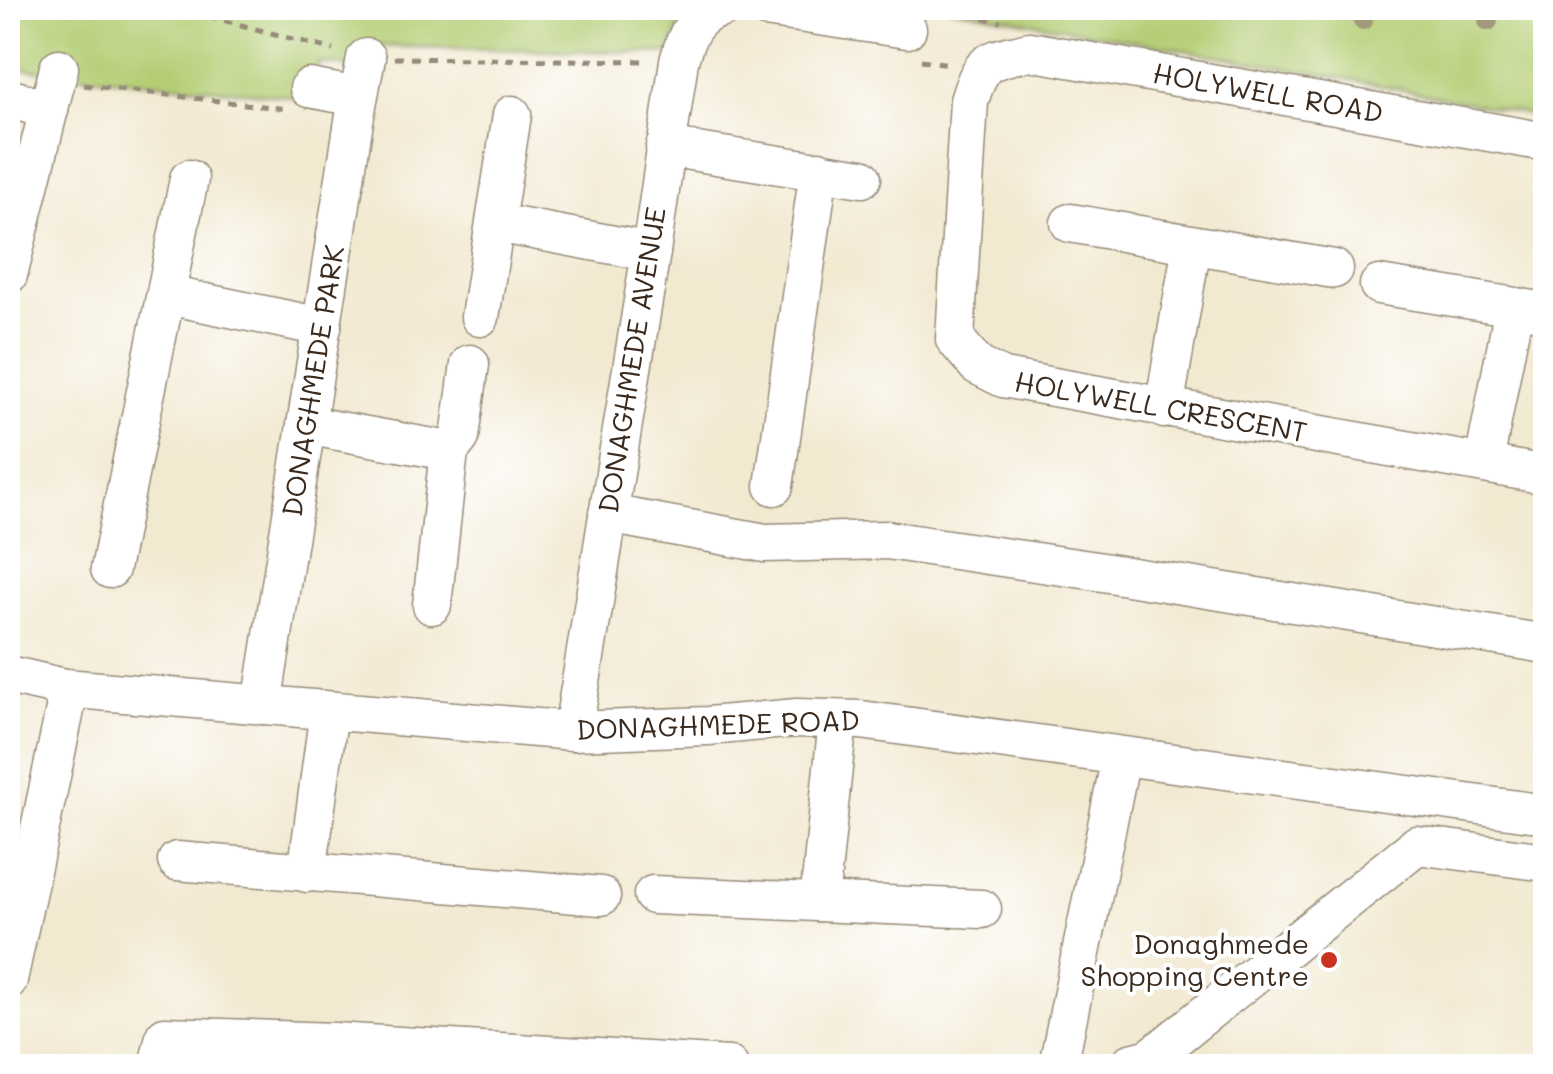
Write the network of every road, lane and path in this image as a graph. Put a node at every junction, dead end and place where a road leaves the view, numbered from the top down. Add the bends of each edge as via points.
1 (178, 8) edge
2 (722, 8) edge
3 (765, 8) edge
4 (907, 29) dead end
5 (366, 58) junction
6 (679, 61) junction
7 (991, 61) joint
8 (59, 68) joint
9 (309, 88) joint
10 (358, 97) junction
11 (8, 98) edge
12 (49, 110) junction
13 (512, 115) dead end
14 (1546, 142) edge
15 (665, 147) junction
16 (818, 170) junction
17 (862, 178) dead end
18 (189, 179) dead end
19 (496, 223) junction
20 (1070, 223) dead end
21 (1192, 245) junction
22 (652, 252) junction
23 (1334, 269) dead end
24 (8, 274) edge
25 (1379, 284) dead end
26 (168, 295) junction
27 (1530, 309) edge
28 (480, 317) dead end
29 (322, 327) junction
30 (470, 364) dead end
31 (1164, 409) junction
32 (306, 426) junction
33 (448, 451) junction
34 (1484, 463) junction
35 (1546, 475) edge
36 (774, 486) dead end
37 (608, 514) junction
38 (110, 569) dead end
39 (432, 606) dead end
40 (1546, 644) edge
41 (8, 675) edge
42 (65, 688) junction
43 (262, 705) junction
44 (329, 710) junction
45 (838, 720) junction
46 (573, 731) junction
47 (1122, 756) junction
48 (1546, 814) edge
49 (177, 862) dead end
50 (1546, 862) edge
51 (307, 873) junction
52 (653, 895) dead end
53 (601, 896) dead end
54 (819, 902) junction
55 (982, 909) dead end
56 (8, 980) edge
57 (162, 1051) edge
58 (331, 1054) edge
59 (484, 1058) edge
60 (634, 1063) edge
61 (729, 1066) edge
62 (1058, 1066) edge
63 (1130, 1066) edge

1 - 5 path
2 - 6 street, DONAGHMEDE AVENUE via 686,34
3 - 4 street
5 - 6 path
5 - 10 street, DONAGHMEDE PARK
6 - 15 street, DONAGHMEDE AVENUE
7 - 14 street, HOLYWELL ROAD via 1029,51
7 - 31 street, HOLYWELL CRESCENT via 979,69 968,101 955,339 977,365 1002,378
8 - 9 path via 75,72 72,83 305,111
8 - 12 street
9 - 10 street
10 - 29 street, DONAGHMEDE PARK
11 - 12 street
12 - 24 street
13 - 19 street
15 - 16 street
15 - 22 street, DONAGHMEDE AVENUE
16 - 17 street
16 - 36 street
18 - 26 street
19 - 22 street
19 - 28 street
20 - 21 street
21 - 23 street
21 - 31 street
22 - 37 street, DONAGHMEDE AVENUE
25 - 27 street
26 - 29 street
26 - 38 street
27 - 34 street
29 - 32 street, DONAGHMEDE PARK
30 - 33 street via 460,437
31 - 34 street, HOLYWELL CRESCENT
32 - 33 street
32 - 43 street, DONAGHMEDE PARK
33 - 39 street
34 - 35 street, HOLYWELL CRESCENT
37 - 40 street via 765,543 887,540
37 - 46 street, DONAGHMEDE AVENUE
41 - 42 street, DONAGHMEDE ROAD
42 - 43 street, DONAGHMEDE ROAD
42 - 56 street
43 - 44 street, DONAGHMEDE ROAD
44 - 46 street, DONAGHMEDE ROAD
44 - 51 street
45 - 46 street, DONAGHMEDE ROAD
45 - 47 street, DONAGHMEDE ROAD via 912,724
45 - 54 street
47 - 48 street, DONAGHMEDE ROAD
47 - 62 street
49 - 51 street
50 - 63 street via 1417,844 1150,1058
51 - 53 street
52 - 54 street
54 - 55 street
57 - 58 street
58 - 59 street
59 - 60 street
60 - 61 street

